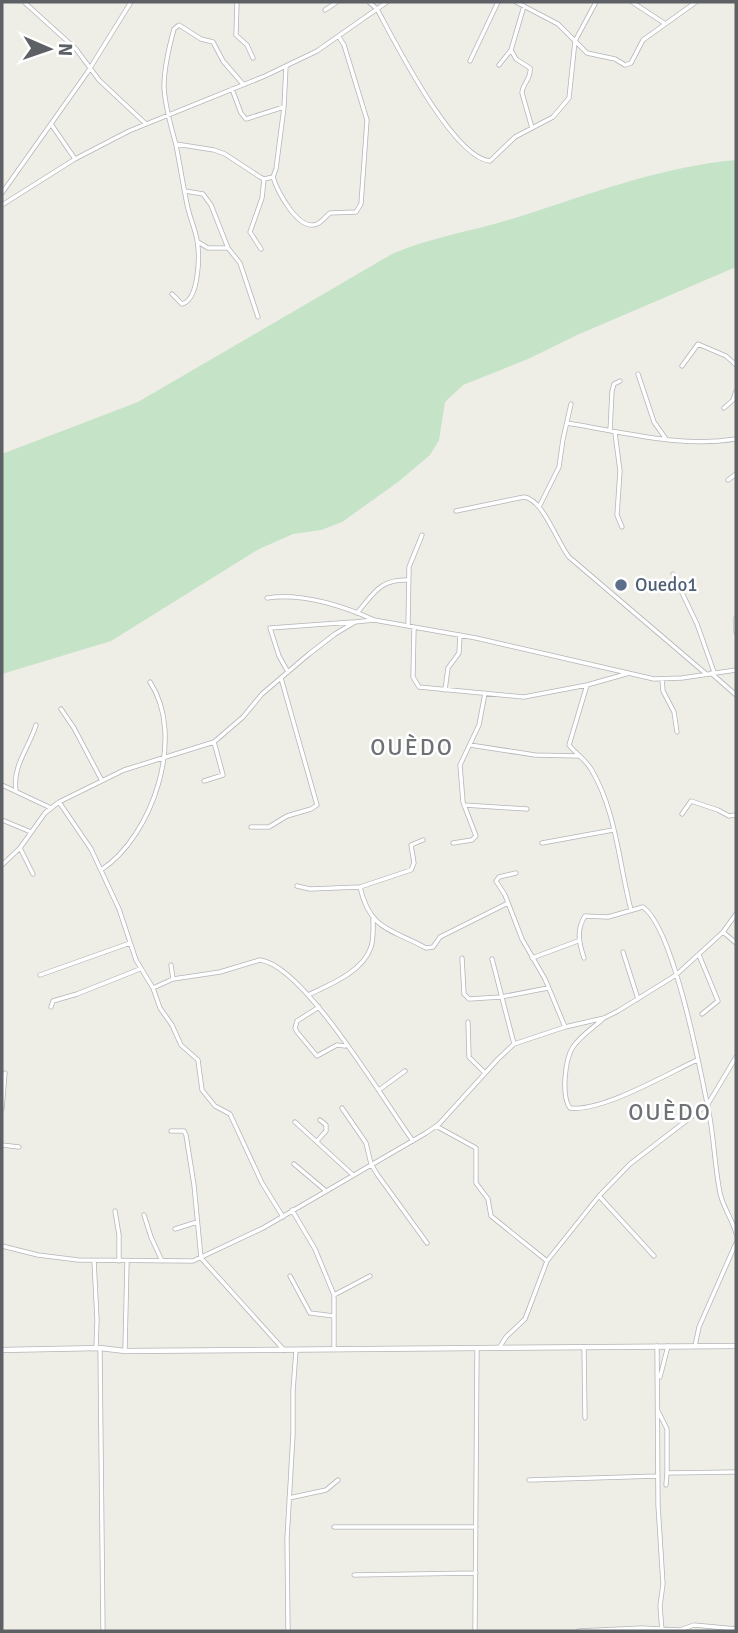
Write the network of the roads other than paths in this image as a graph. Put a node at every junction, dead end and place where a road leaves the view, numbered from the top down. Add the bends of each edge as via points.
1 (24, 2) edge
2 (131, 2) edge
3 (237, 2) edge
4 (337, 2) edge
5 (369, 2) edge
6 (385, 2) edge
7 (498, 2) edge
8 (516, 2) edge
9 (596, 2) edge
10 (632, 2) edge
11 (696, 2) edge
12 (524, 6) junction
13 (377, 9) junction
14 (325, 10) dead end
15 (664, 23) junction
16 (339, 37) junction
17 (575, 41) junction
18 (511, 50) junction
19 (253, 58) dead end
20 (470, 61) dead end
21 (499, 65) dead end
22 (91, 66) junction
23 (286, 66) junction
24 (242, 83) junction
25 (232, 89) junction
26 (284, 107) junction
27 (167, 114) junction
28 (51, 124) junction
29 (146, 124) junction
30 (532, 128) junction
31 (176, 144) junction
32 (75, 159) junction
33 (272, 177) junction
34 (264, 179) junction
35 (184, 191) junction
36 (2, 193) edge
37 (2, 205) edge
38 (198, 242) junction
39 (208, 248) junction
40 (228, 248) junction
41 (261, 249) dead end
42 (198, 255) junction
43 (172, 294) dead end
44 (258, 317) dead end
45 (736, 365) edge
46 (682, 366) dead end
47 (638, 374) dead end
48 (620, 381) dead end
49 (736, 391) edge
50 (735, 400) edge
51 (571, 404) dead end
52 (724, 408) dead end
53 (566, 423) junction
54 (613, 432) junction
55 (667, 439) junction
56 (736, 439) edge
57 (736, 474) edge
58 (728, 480) dead end
59 (540, 506) junction
60 (456, 511) dead end
61 (622, 527) dead end
62 (422, 535) dead end
63 (673, 574) dead end
64 (408, 580) junction
65 (267, 598) dead end
66 (357, 612) junction
67 (736, 618) edge
68 (373, 620) junction
69 (355, 622) junction
70 (408, 626) junction
71 (414, 627) junction
72 (736, 632) edge
73 (460, 635) junction
74 (736, 670) edge
75 (288, 672) junction
76 (628, 673) junction
77 (711, 673) junction
78 (281, 678) junction
79 (662, 679) junction
80 (150, 682) dead end
81 (587, 685) junction
82 (445, 691) junction
83 (485, 693) junction
84 (736, 695) edge
85 (61, 709) dead end
86 (36, 725) dead end
87 (677, 732) dead end
88 (214, 742) junction
89 (470, 745) junction
90 (163, 756) junction
91 (581, 756) junction
92 (101, 779) junction
93 (204, 781) dead end
94 (2, 785) edge
95 (16, 790) junction
96 (59, 802) junction
97 (464, 805) junction
98 (51, 808) junction
99 (527, 809) dead end
100 (682, 814) dead end
101 (736, 815) edge
102 (2, 820) edge
103 (251, 827) dead end
104 (614, 830) junction
105 (32, 832) junction
106 (424, 840) dead end
107 (453, 843) dead end
108 (542, 844) dead end
109 (20, 848) junction
110 (2, 865) edge
111 (100, 871) junction
112 (516, 873) dead end
113 (33, 874) dead end
114 (297, 886) dead end
115 (360, 887) junction
116 (508, 903) junction
117 (631, 910) junction
118 (736, 914) edge
119 (373, 918) junction
120 (723, 932) junction
121 (578, 941) junction
122 (130, 943) junction
123 (736, 943) edge
124 (623, 952) dead end
125 (699, 955) junction
126 (462, 958) dead end
127 (533, 958) junction
128 (584, 958) dead end
129 (492, 959) dead end
130 (172, 965) dead end
131 (140, 969) junction
132 (40, 975) dead end
133 (676, 975) junction
134 (173, 979) junction
135 (153, 988) junction
136 (548, 988) junction
137 (308, 995) junction
138 (501, 997) junction
139 (638, 999) junction
140 (51, 1007) dead end
141 (319, 1007) junction
142 (702, 1014) dead end
143 (604, 1018) junction
144 (468, 1022) dead end
145 (565, 1027) junction
146 (514, 1044) junction
147 (347, 1046) junction
148 (736, 1057) edge
149 (697, 1060) junction
150 (405, 1071) dead end
151 (5, 1073) dead end
152 (485, 1073) junction
153 (379, 1090) junction
154 (708, 1104) junction
155 (342, 1108) dead end
156 (2, 1109) edge
157 (320, 1120) dead end
158 (295, 1122) dead end
159 (436, 1126) junction
160 (171, 1131) dead end
161 (413, 1140) junction
162 (317, 1141) junction
163 (2, 1145) edge
164 (19, 1147) dead end
165 (295, 1164) dead end
166 (372, 1164) junction
167 (353, 1175) junction
168 (326, 1191) junction
169 (599, 1196) junction
170 (292, 1210) junction
171 (115, 1212) dead end
172 (144, 1214) dead end
173 (283, 1217) junction
174 (197, 1222) junction
175 (175, 1229) dead end
176 (736, 1233) edge
177 (427, 1243) dead end
178 (736, 1243) edge
179 (2, 1246) edge
180 (654, 1256) dead end
181 (201, 1258) junction
182 (94, 1261) junction
183 (119, 1261) junction
184 (127, 1261) junction
185 (162, 1261) junction
186 (547, 1261) junction
187 (290, 1276) dead end
188 (370, 1276) dead end
189 (334, 1295) junction
190 (334, 1316) junction
191 (657, 1346) junction
192 (668, 1346) junction
193 (695, 1346) junction
194 (736, 1346) edge
195 (584, 1347) junction
196 (98, 1348) junction
197 (477, 1348) junction
198 (499, 1348) junction
199 (334, 1349) junction
200 (2, 1350) edge
201 (284, 1350) junction
202 (296, 1350) junction
203 (125, 1351) junction
204 (659, 1383) junction
205 (658, 1411) junction
206 (584, 1418) dead end
207 (736, 1472) edge
208 (667, 1473) junction
209 (658, 1476) junction
210 (338, 1480) dead end
211 (529, 1480) dead end
212 (666, 1485) dead end
213 (289, 1498) junction
214 (334, 1527) dead end
215 (477, 1527) junction
216 (476, 1573) junction
217 (354, 1575) dead end
218 (736, 1629) edge
219 (662, 1630) edge
220 (103, 1631) edge
221 (288, 1631) edge
222 (475, 1631) edge
223 (578, 1631) edge

1 - 22 street
2 - 22 street
3 - 19 street via 236,35
4 - 14 street
5 - 13 street
6 - 13 street
7 - 20 street
8 - 12 street
9 - 17 street
10 - 15 street
11 - 15 street
12 - 17 street via 558,24
12 - 18 street
13 - 16 street
13 - 30 street via 415,81 469,152 490,161
15 - 17 street via 643,40 628,65 587,53
16 - 23 street
16 - 33 street via 367,120 362,204 356,212 330,213 309,224 284,202
17 - 30 street via 569,98 553,117
18 - 21 street
18 - 30 street via 530,68 522,93
22 - 28 street
22 - 29 street via 99,80
23 - 24 street
23 - 26 street
24 - 25 street
24 - 27 street via 213,42 179,25 174,29 165,69
25 - 26 street via 246,118
25 - 27 street
26 - 33 street
27 - 29 street
27 - 31 street
28 - 32 street
28 - 36 street
29 - 32 street
31 - 34 street via 225,154
31 - 35 street
32 - 37 street
33 - 34 street
34 - 41 street via 250,232
35 - 38 street
35 - 40 street via 206,197
38 - 39 street
38 - 42 street
39 - 40 street
39 - 42 street
40 - 44 street via 240,263
42 - 43 street via 192,297 182,304
45 - 46 street via 698,344
47 - 55 street via 654,422
48 - 54 street via 612,390
49 - 50 street
50 - 52 street
51 - 53 street
53 - 54 street
53 - 59 street via 559,467
54 - 55 street
54 - 61 street via 620,471 617,515
55 - 56 street via 700,443
57 - 58 street
59 - 60 street via 524,497
59 - 77 street via 569,557
62 - 64 street
63 - 77 street via 697,624
64 - 66 street via 381,586
64 - 70 street
65 - 66 street via 300,597
66 - 68 street
67 - 72 street
68 - 69 street
68 - 70 street
69 - 75 street
69 - 75 street via 270,628
70 - 71 street
71 - 73 street
71 - 82 street via 416,685
73 - 76 street
73 - 82 street via 459,653 448,668
74 - 77 street
75 - 78 street
76 - 79 street
76 - 81 street
77 - 79 street
77 - 84 street
78 - 88 street
78 - 103 street via 317,805 268,827
79 - 87 street
80 - 90 street via 165,716
81 - 83 street via 524,697
81 - 91 street via 569,745
82 - 83 street
83 - 89 street via 482,718
85 - 92 street
86 - 95 street via 15,773
88 - 90 street
88 - 93 street via 223,775
89 - 91 street via 535,755
89 - 97 street via 460,765
90 - 92 street
90 - 111 street via 146,819 122,854
91 - 104 street via 594,774
92 - 96 street
94 - 95 street
95 - 98 street
96 - 98 street
96 - 111 street via 91,849
97 - 99 street
97 - 107 street via 476,836
98 - 105 street
100 - 101 street via 691,801
102 - 105 street
104 - 108 street
104 - 117 street
105 - 109 street
106 - 115 street via 411,845 411,870
109 - 110 street
109 - 113 street
111 - 122 street
112 - 116 street via 496,879
114 - 115 street
115 - 119 street
116 - 119 street via 440,937 430,948 382,927
116 - 127 street
117 - 121 street via 604,917 584,916
117 - 133 street via 643,907 651,915
118 - 120 street
119 - 137 street via 370,951 364,960
120 - 123 street
120 - 125 street
121 - 127 street
121 - 128 street
122 - 131 street
122 - 132 street
124 - 139 street
125 - 133 street
125 - 142 street via 718,1001
126 - 138 street via 466,998
127 - 136 street
129 - 138 street
130 - 134 street
131 - 135 street
131 - 140 street via 56,999
133 - 139 street
133 - 149 street
134 - 135 street
134 - 137 street via 210,975 260,960 288,975
135 - 173 street via 181,1045 198,1060 202,1090 215,1106 230,1114
136 - 138 street
136 - 145 street
137 - 141 street
138 - 146 street
139 - 143 street
141 - 147 street
141 - 147 street via 297,1021 297,1032 317,1056 337,1045
143 - 145 street
143 - 149 street via 572,1048 564,1088 570,1108 614,1099
144 - 152 street via 469,1057
145 - 146 street
146 - 152 street
147 - 153 street
148 - 154 street
149 - 154 street
150 - 153 street
151 - 156 street
152 - 159 street
153 - 161 street
154 - 169 street via 630,1164
154 - 176 street via 720,1194
155 - 166 street via 366,1143
157 - 162 street via 327,1127
158 - 162 street
159 - 161 street
159 - 186 street via 476,1148 476,1183 488,1199 491,1216
160 - 174 street via 186,1135
161 - 166 street
162 - 167 street
163 - 164 street
165 - 168 street
166 - 167 street
166 - 177 street
167 - 168 street
168 - 170 street
169 - 180 street
169 - 186 street
170 - 173 street
170 - 189 street
171 - 183 street
172 - 185 street
173 - 181 street
174 - 175 street
174 - 181 street
178 - 193 street
179 - 182 street
181 - 185 street
181 - 201 street
182 - 183 street
182 - 196 street
183 - 184 street
184 - 185 street
184 - 203 street
186 - 198 street via 525,1319
187 - 190 street via 310,1313
188 - 189 street
189 - 190 street
190 - 199 street
191 - 192 street
191 - 195 street
191 - 204 street
192 - 193 street
192 - 204 street
193 - 194 street
195 - 198 street
195 - 206 street
196 - 200 street
196 - 203 street
196 - 220 street
197 - 198 street
197 - 199 street
197 - 215 street
199 - 202 street
201 - 202 street
201 - 203 street
202 - 213 street
204 - 205 street
205 - 208 street via 667,1429
205 - 209 street
207 - 208 street
208 - 212 street
209 - 211 street
209 - 219 street
210 - 213 street via 326,1490
213 - 221 street
214 - 215 street
215 - 216 street
216 - 217 street
216 - 222 street
218 - 219 street via 694,1625
219 - 223 street

